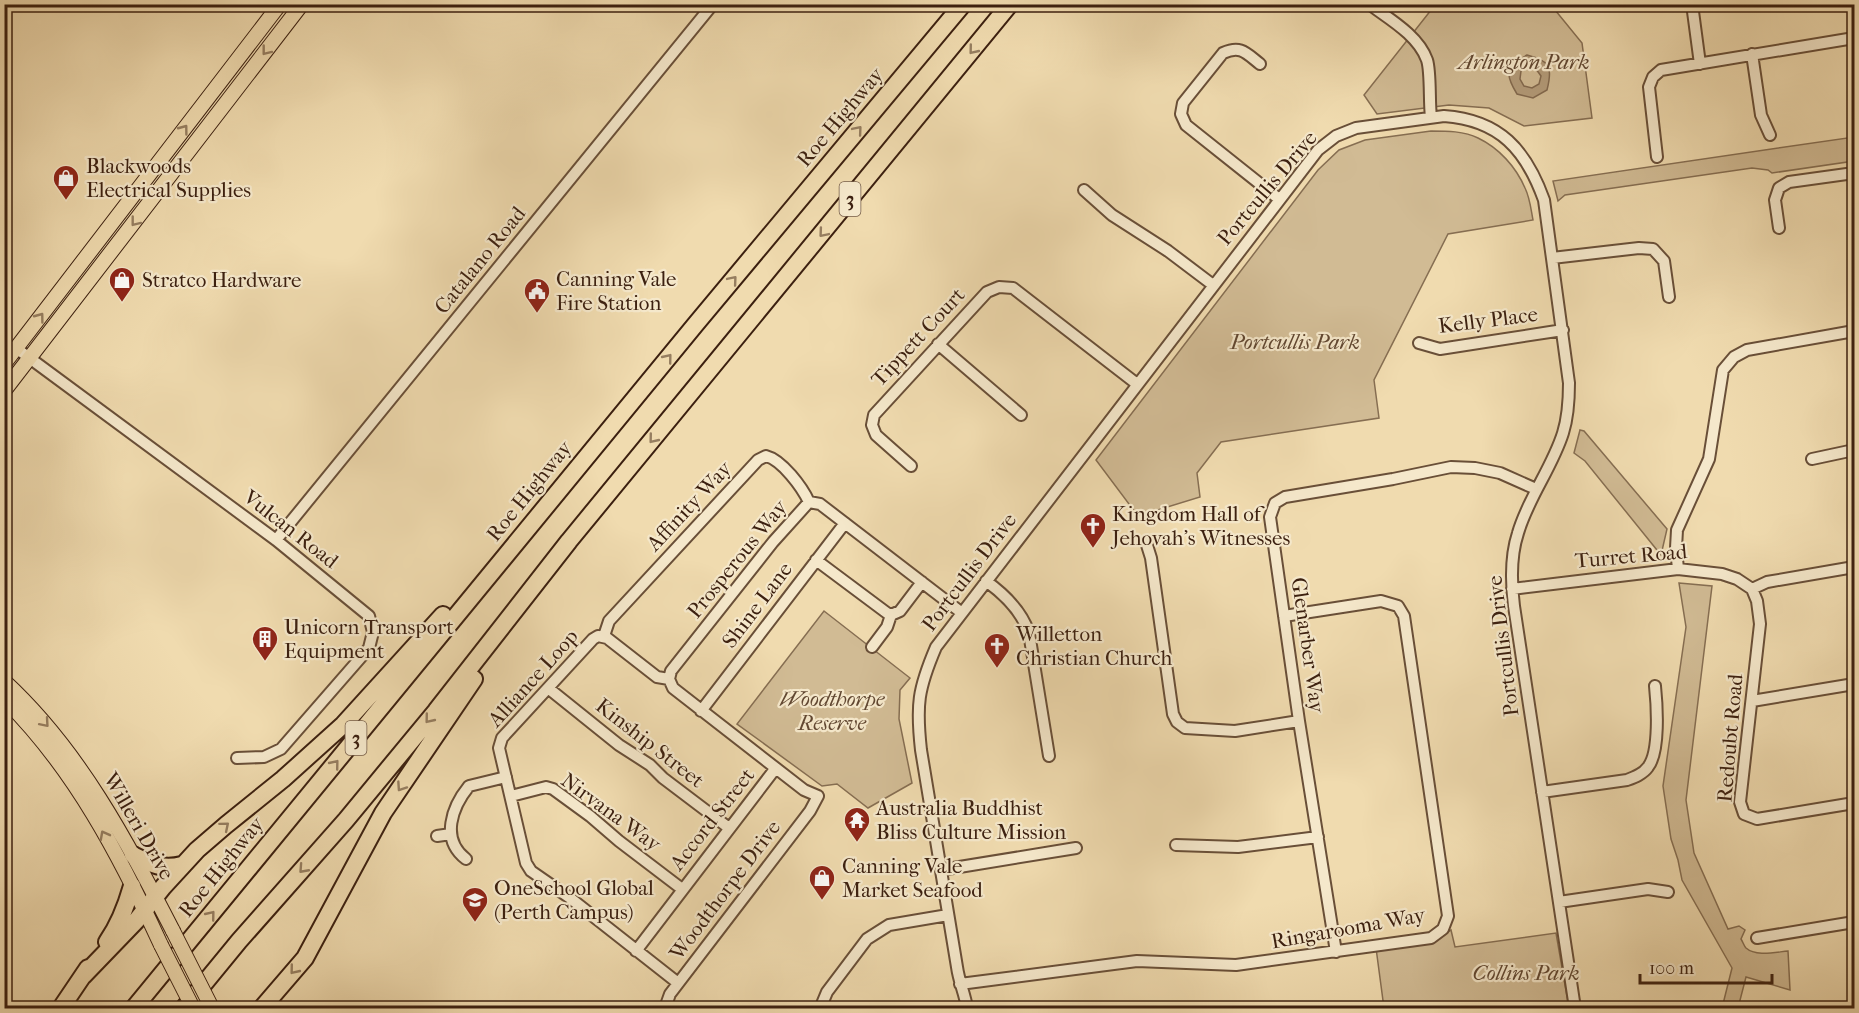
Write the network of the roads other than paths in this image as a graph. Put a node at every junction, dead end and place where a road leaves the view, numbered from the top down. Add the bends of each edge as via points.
1 (280, 4) edge
2 (302, 4) edge
3 (713, 4) edge
4 (963, 4) edge
5 (1010, 4) edge
6 (1369, 4) edge
7 (1692, 4) edge
8 (1854, 38) edge
9 (1752, 54) junction
10 (1260, 64) dead end
11 (1701, 64) junction
12 (1431, 117) junction
13 (1770, 135) dead end
14 (1657, 157) dead end
15 (1854, 173) edge
16 (1084, 190) dead end
17 (1279, 200) junction
18 (1779, 228) dead end
19 (1552, 258) junction
20 (1214, 285) junction
21 (1669, 297) dead end
22 (1563, 330) junction
23 (1854, 331) edge
24 (1419, 343) dead end
25 (938, 344) junction
26 (16, 348) junction
27 (31, 358) junction
28 (4, 364) edge
29 (1137, 384) junction
30 (4, 391) edge
31 (1021, 415) dead end
32 (1854, 450) edge
33 (1812, 459) dead end
34 (911, 466) dead end
35 (578, 468) junction
36 (1536, 489) junction
37 (810, 502) junction
38 (845, 523) junction
39 (276, 540) junction
40 (569, 541) junction
41 (1146, 542) dead end
42 (816, 560) junction
43 (1854, 567) edge
44 (1678, 569) junction
45 (986, 580) junction
46 (922, 582) junction
47 (1512, 589) junction
48 (1752, 589) junction
49 (962, 613) junction
50 (891, 615) junction
51 (1284, 616) junction
52 (604, 636) junction
53 (872, 647) dead end
54 (669, 679) junction
55 (4, 681) edge
56 (1854, 684) edge
57 (1655, 686) dead end
58 (548, 688) junction
59 (4, 699) edge
60 (1752, 700) junction
61 (701, 711) junction
62 (1299, 721) junction
63 (1049, 756) dead end
64 (237, 758) dead end
65 (776, 769) junction
66 (506, 777) junction
67 (1542, 792) junction
68 (511, 796) junction
69 (818, 796) joint
70 (1854, 803) edge
71 (729, 828) junction
72 (451, 834) junction
73 (437, 836) dead end
74 (1318, 837) junction
75 (1176, 845) dead end
76 (1076, 848) dead end
77 (133, 855) junction
78 (466, 859) dead end
79 (183, 865) junction
80 (941, 870) junction
81 (132, 886) junction
82 (682, 889) junction
83 (1668, 892) dead end
84 (155, 896) junction
85 (1559, 903) junction
86 (144, 910) junction
87 (948, 915) junction
88 (1854, 922) edge
89 (1757, 938) dead end
90 (636, 951) junction
91 (1336, 952) junction
92 (83, 976) junction
93 (678, 983) junction
94 (960, 984) junction
95 (266, 1006) edge
96 (61, 1008) edge
97 (134, 1008) edge
98 (184, 1008) edge
99 (193, 1008) edge
100 (212, 1008) edge
101 (664, 1008) edge
102 (823, 1008) edge
103 (960, 1008) edge
104 (967, 1008) edge
105 (1575, 1008) edge

26 -> 1 main road
2 -> 27 main road
3 - 39 street, Catalano Road
35 -> 4 highway, Roe Highway / 3
5 -> 40 highway, 3
6 - 12 street via 1411,36 1420,48 1427,61
7 - 11 street
8 - 9 street
9 - 11 street
9 - 13 street via 1761,115
10 - 17 street via 1243,50 1223,53 1183,103 1181,114 1186,125
11 - 14 street via 1662,70 1653,77 1649,87
12 - 17 street, Portcullis Drive via 1356,128 1336,136 1318,150
12 - 19 street, Portcullis Drive via 1457,117 1487,127 1523,156 1544,200
15 - 18 street via 1789,182 1779,188 1775,200
16 - 20 street via 1112,215
17 - 20 street, Portcullis Drive
19 - 21 street via 1653,249 1664,261
19 - 22 street, Portcullis Drive
20 - 29 street, Portcullis Drive
22 - 24 street, Kelly Place via 1440,350
22 - 36 street, Portcullis Drive via 1568,410 1564,431
23 - 44 street via 1747,350 1723,370 1709,459 1677,530
25 - 29 street, Tippett Court via 987,292 999,287 1012,288
25 - 31 street
25 - 34 street, Tippett Court via 874,415 876,435
26 - 27 street, Vulcan Road
26 - 28 main road
27 - 30 main road
27 - 39 street, Vulcan Road
29 - 45 street, Portcullis Drive
32 - 33 street
79 -> 35 highway via 343,725
97 -> 35 highway, Roe Highway / 3
36 - 47 street, Portcullis Drive via 1517,534
36 - 51 street, Glenarber Way via 1500,473 1451,467 1285,496 1275,503 1270,518
37 - 38 street, Prosperous Way via 820,504
37 - 52 street, Affinity Way via 783,465 766,456 758,460 609,621
37 - 54 street, Prosperous Way via 773,542 671,671
38 - 42 street, Shine Lane
38 - 46 street, Prosperous Way
39 - 64 street, Vulcan Road via 369,616 373,632 369,648 281,749 264,757
40 -> 95 highway via 526,611 469,686 383,813 305,958
40 -> 98 highway, 3 via 436,711
41 - 62 street via 1177,722 1185,728 1235,730
42 - 50 street
42 - 61 street, Shine Lane
43 - 48 street via 1767,582
44 - 47 street, Turret Road
44 - 48 street, Turret Road via 1722,574
45 - 49 street, Portcullis Drive
45 - 63 street via 1026,624
46 - 49 street, Prosperous Way
46 - 50 street via 900,610
47 - 67 street, Portcullis Drive
48 - 60 street, Redoubt Road via 1760,624
49 - 80 street, Portcullis Drive via 936,647 920,689 917,716
50 - 53 street
51 - 62 street, Glenarber Way
51 - 91 street, Ringarooma Way via 1381,601 1398,606 1406,628 1448,916 1443,929 1431,938
52 - 54 street, Alliance Loop via 657,676
52 - 58 street, Alliance Loop via 593,639
54 - 61 street, Alliance Loop via 673,688
55 -> 77 main road, Willeri Drive via 54,733 112,816
56 - 60 street
57 - 67 street via 1658,715 1654,754 1640,775
58 - 66 street, Alliance Loop via 499,743
58 - 71 street, Kinship Street
81 -> 59 main road, Willeri Drive via 83,795
60 - 70 street, Redoubt Road via 1740,802 1744,814 1757,819
61 - 65 street, Alliance Loop
62 - 74 street, Glenarber Way
65 - 69 street, Alliance Loop
65 - 71 street, Accord Street
66 - 68 street, Alliance Loop
66 - 72 street via 469,786 453,814
67 - 85 street, Portcullis Drive
68 - 82 street, Nirvana Way via 546,787 553,789
68 - 90 street, Alliance Loop via 531,871
69 - 93 street, Woodthorpe Drive
71 - 82 street, Accord Street
72 - 73 street
72 - 78 street
74 - 75 street via 1238,847
74 - 91 street, Glenarber Way
76 - 80 street
77 - 79 highway via 157,866
77 - 84 main road, Willeri Drive
79 - 84 highway
80 - 87 street, Portcullis Drive
81 - 86 main road, Willeri Drive
81 - 92 highway via 115,930
82 - 90 street, Accord Street
83 - 85 street via 1648,889
84 - 86 highway
84 - 100 main road, Willeri Drive, bridge
85 - 105 street, Portcullis Drive
86 - 92 highway
86 - 99 main road, Willeri Drive, bridge
87 - 94 street, Portcullis Drive
87 - 102 street via 889,925 867,939 827,992
88 - 89 street
90 - 93 street, Alliance Loop
91 - 94 street, Ringarooma Way via 1236,965 1137,961
92 - 96 highway
93 - 101 street, Woodthorpe Drive
94 - 103 street, Portcullis Drive
94 - 104 street, Portcullis Drive

